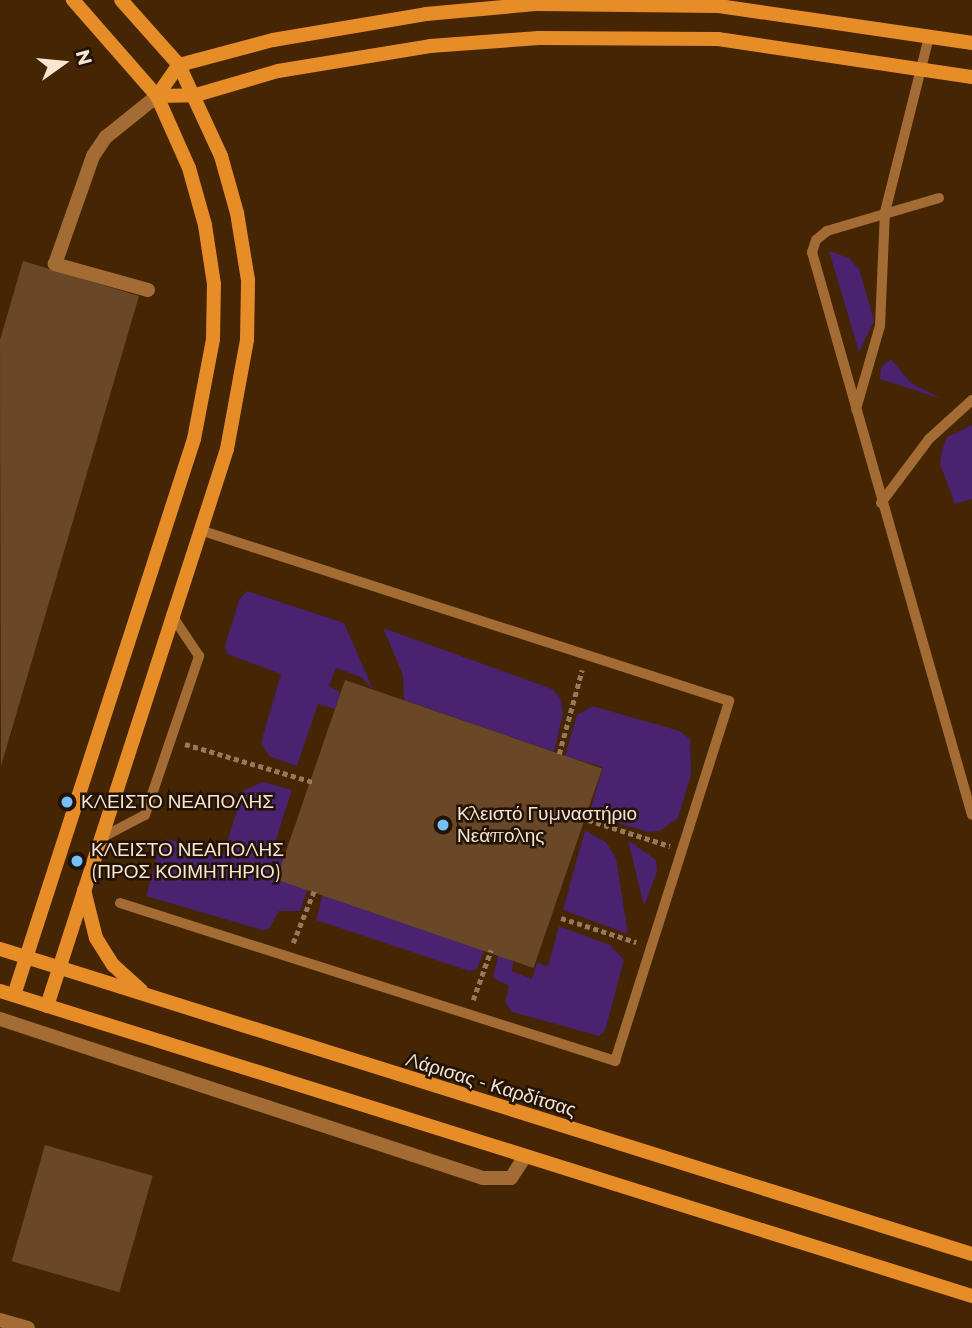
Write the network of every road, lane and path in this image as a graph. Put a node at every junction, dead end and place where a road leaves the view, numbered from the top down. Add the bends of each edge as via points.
1 (73, 0) edge
2 (121, 0) edge
3 (929, 37) junction
4 (972, 43) edge
5 (179, 65) junction
6 (921, 73) junction
7 (972, 77) edge
8 (196, 95) junction
9 (157, 96) junction
10 (939, 198) dead end
11 (885, 212) junction
12 (148, 290) dead end
13 (972, 400) edge
14 (856, 410) junction
15 (881, 503) junction
16 (200, 530) junction
17 (171, 614) junction
18 (586, 656) junction
19 (170, 740) junction
20 (559, 754) dead end
21 (313, 782) dead end
22 (972, 815) edge
23 (588, 820) dead end
24 (98, 839) junction
25 (681, 849) junction
26 (83, 883) junction
27 (314, 891) dead end
28 (120, 903) dead end
29 (561, 918) dead end
30 (651, 947) junction
31 (0, 949) edge
32 (491, 950) dead end
33 (26, 957) junction
34 (287, 957) junction
35 (58, 967) junction
36 (7, 993) edge
37 (148, 995) junction
38 (47, 1006) junction
39 (469, 1014) junction
40 (0, 1019) edge
41 (524, 1158) junction
42 (972, 1254) edge
43 (972, 1296) edge
44 (0, 1320) edge
45 (28, 1328) edge

1 - 9 street
2 - 5 street
3 - 4 street
3 - 5 street via 719,6 536,4 426,13 273,40
3 - 6 lane
5 - 8 street
5 - 9 street
6 - 7 street
6 - 8 street via 718,39 539,38 430,46 278,71
6 - 11 lane
8 - 9 street
8 - 16 street via 221,156 248,280 247,340 237,400
9 - 12 street via 112,131 93,156 55,264
9 - 33 street via 189,167 205,225 214,284 213,339 194,439
10 - 11 lane
11 - 14 lane via 880,326
11 - 14 lane via 828,231 816,240 812,252
13 - 15 lane via 929,439
14 - 15 lane
15 - 22 lane
16 - 17 street
16 - 18 lane
17 - 19 lane via 199,656
17 - 24 street
18 - 20 path
18 - 25 lane via 729,701
19 - 21 path
19 - 24 lane via 145,815
23 - 25 path
24 - 26 street
25 - 30 lane
26 - 35 street
26 - 37 street via 96,938 113,965
27 - 34 path
28 - 34 lane
29 - 30 path
30 - 39 lane via 615,1061
31 - 33 street, Λάρισας - Καρδίτσας
32 - 39 path
33 - 35 street, Λάρισας - Καρδίτσας
33 - 36 street
34 - 39 lane
35 - 37 street, Λάρισας - Καρδίτσας
35 - 38 street
36 - 38 street
37 - 42 street, Λάρισας - Καρδίτσας
38 - 41 street
40 - 41 street via 483,1178 511,1178
41 - 43 street
44 - 45 street

